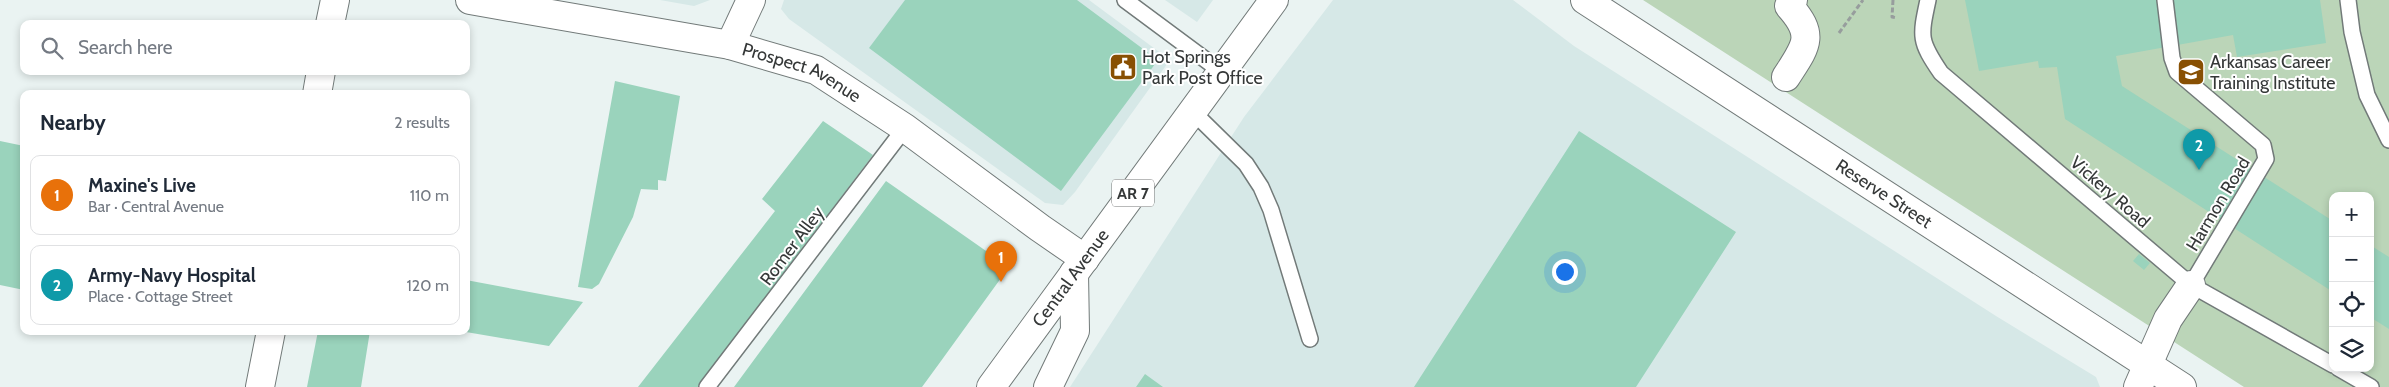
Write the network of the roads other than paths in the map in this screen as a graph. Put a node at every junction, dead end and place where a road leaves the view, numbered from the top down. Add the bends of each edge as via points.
1 (335, 0) edge
2 (470, 0) edge
3 (751, 0) edge
4 (1125, 0) edge
5 (1274, 0) edge
6 (1585, 0) edge
7 (1928, 0) edge
8 (2165, 0) edge
9 (2348, 0) edge
10 (1788, 2) edge
11 (331, 20) edge
12 (730, 45) junction
13 (1222, 72) junction
14 (320, 75) edge
15 (1786, 77) dead end
16 (318, 90) edge
17 (1192, 111) junction
18 (905, 128) junction
19 (2389, 140) edge
20 (1080, 266) junction
21 (2191, 285) junction
22 (270, 335) edge
23 (1310, 339) dead end
24 (2329, 364) edge
25 (2345, 372) edge
26 (2143, 375) edge
27 (260, 387) edge
28 (708, 387) edge
29 (991, 387) edge
30 (1048, 387) edge
31 (2182, 387) edge
32 (2371, 387) edge

1 - 11 street
2 - 12 street, Prospect Avenue
3 - 12 street
4 - 13 lane
5 - 13 street, Central Avenue / AR 7
6 - 26 street, Reserve Street
7 - 21 lane, Vickery Road via 1923,40 1941,74
8 - 21 lane, Harmon Road via 2172,58 2177,72 2263,145 2266,159
9 - 19 lane via 2367,95
10 - 15 street via 1806,28 1807,41
12 - 18 street, Prospect Avenue via 816,70
13 - 17 street, Central Avenue / AR 7
14 - 16 street
17 - 20 street, Central Avenue / AR 7
17 - 23 lane via 1246,164 1261,187
18 - 20 street, Prospect Avenue via 1040,228
18 - 28 lane, Romer Alley
20 - 29 street, Central Avenue / AR 7
20 - 30 street via 1075,331
21 - 24 lane, Vickery Road
21 - 26 street via 2168,319
22 - 27 street
25 - 32 lane
26 - 31 street, Reserve Street

